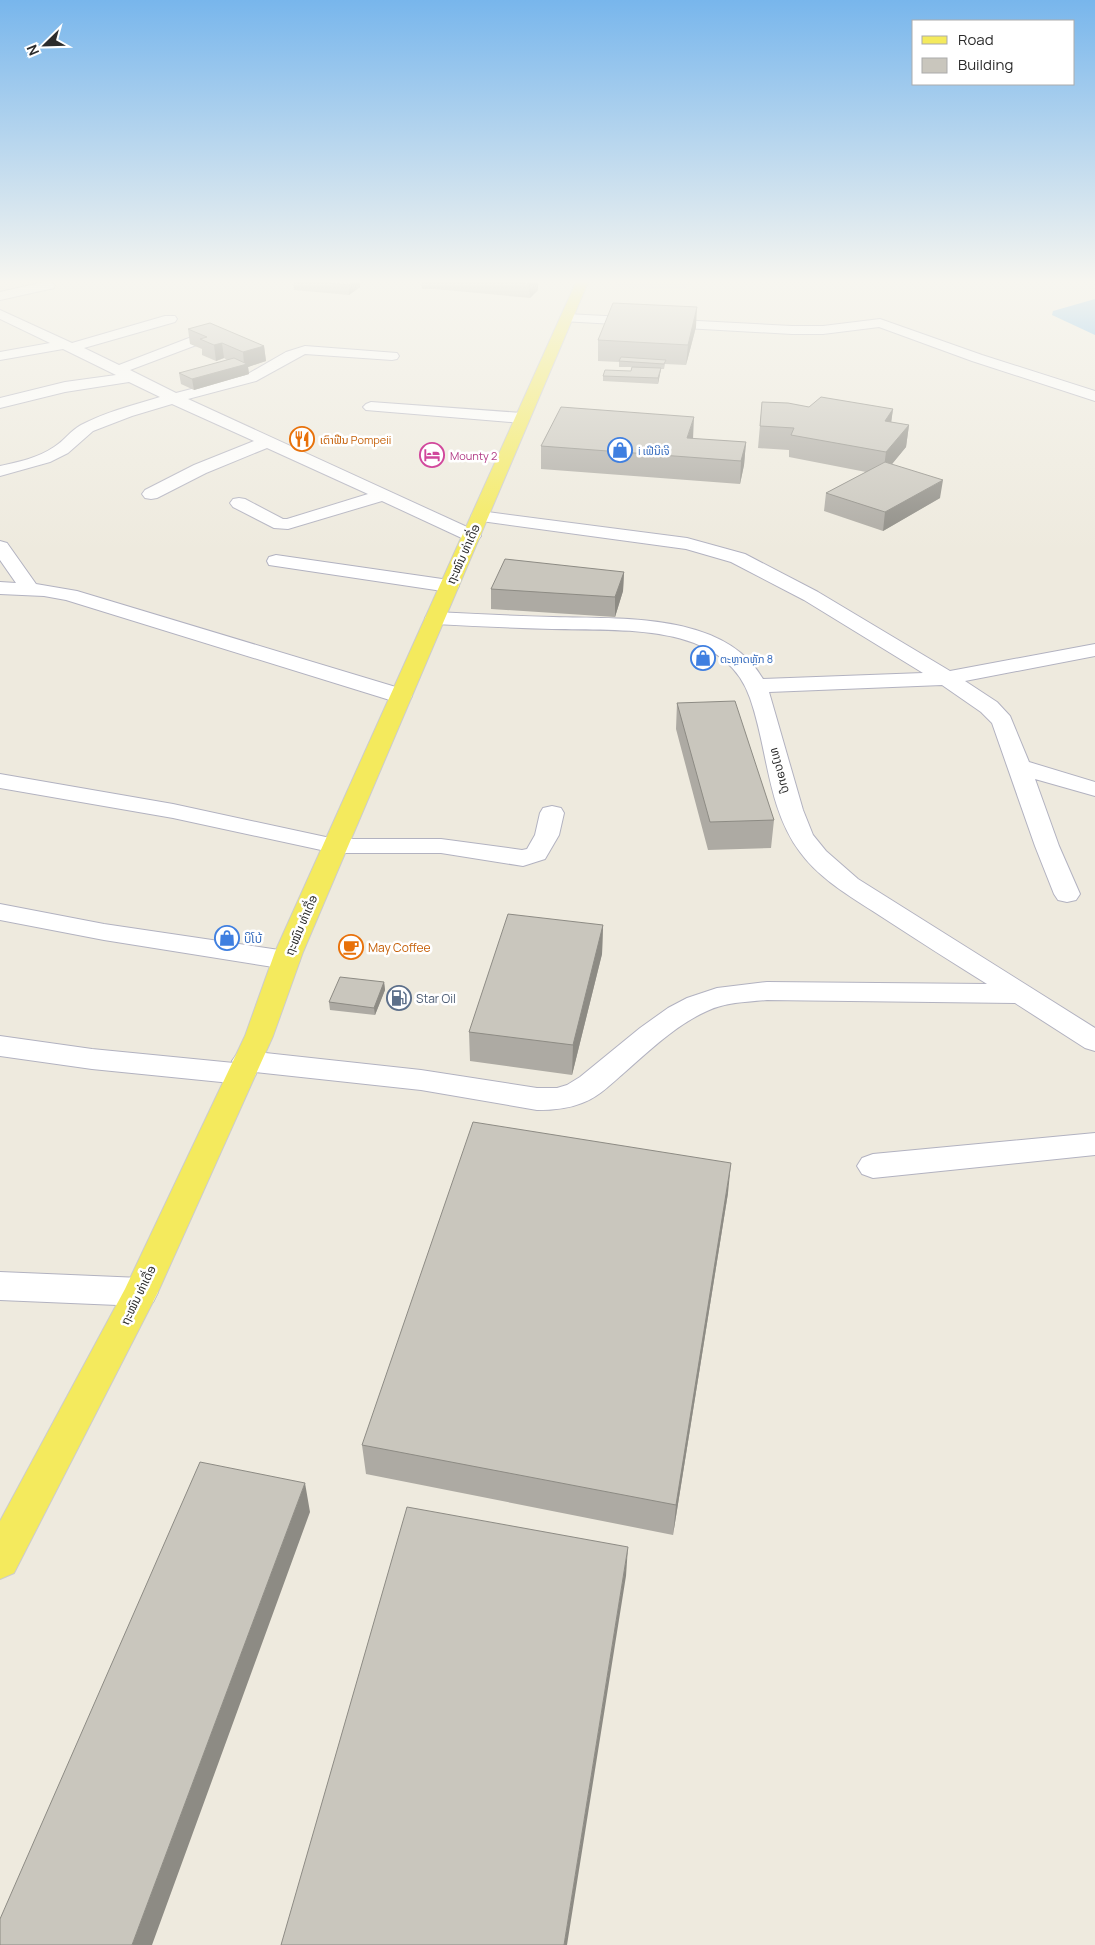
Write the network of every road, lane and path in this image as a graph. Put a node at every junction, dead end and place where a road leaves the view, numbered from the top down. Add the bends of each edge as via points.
1 (117, 371) edge
2 (131, 371) edge
3 (266, 371) edge
4 (543, 371) edge
5 (1017, 371) edge
6 (124, 374) junction
7 (1095, 396) edge
8 (174, 399) junction
9 (0, 403) edge
10 (371, 407) dead end
11 (522, 418) junction
12 (267, 442) junction
13 (0, 471) edge
14 (151, 494) dead end
15 (384, 495) junction
16 (239, 503) dead end
17 (476, 526) junction
18 (0, 547) edge
19 (276, 561) dead end
20 (449, 586) junction
21 (0, 588) edge
22 (29, 588) junction
23 (435, 618) junction
24 (1095, 650) edge
25 (947, 678) junction
26 (755, 686) junction
27 (401, 696) junction
28 (1020, 767) junction
29 (0, 781) edge
30 (1095, 789) edge
31 (552, 813) dead end
32 (335, 846) junction
33 (1067, 894) dead end
34 (0, 912) edge
35 (286, 960) junction
36 (1022, 994) junction
37 (1095, 1041) edge
38 (0, 1046) edge
39 (244, 1067) junction
40 (1095, 1144) edge
41 (873, 1166) dead end
42 (0, 1286) edge
43 (141, 1292) junction
44 (0, 1560) edge

1 - 6 street
2 - 6 street
3 - 8 street via 251,378
4 - 11 main road, ຖະໝົນ ທ່າເດື່ອ
5 - 7 street
6 - 8 street
6 - 9 street
8 - 12 street
8 - 13 street via 88,428 57,452 33,463
10 - 11 street
11 - 17 main road, ຖະໝົນ ທ່າເດື່ອ
12 - 14 street via 200,469
12 - 15 street
15 - 16 street via 288,524 280,524
15 - 17 street
17 - 20 main road, ຖະໝົນ ທ່າເດື່ອ
17 - 25 street via 687,544 738,558 811,596
18 - 22 street
19 - 20 street
20 - 23 main road, ຖະໝົນ ທ່າເດື່ອ
21 - 22 street
22 - 27 street via 70,594
23 - 26 street, ທາງດອນດູ via 620,625 674,632 723,648 744,666
23 - 27 main road, ຖະໝົນ ທ່າເດື່ອ
24 - 25 street
25 - 26 street
25 - 28 street via 989,707 1002,721
26 - 36 street, ທາງດອນດູ via 764,705 792,814 807,845 849,884
27 - 32 main road, ຖະໝົນ ທ່າເດື່ອ
28 - 30 street
28 - 33 street
29 - 32 street via 173,811
31 - 32 street via 547,835 536,854 523,858 440,846
32 - 35 main road, ຖະໝົນ ທ່າເດື່ອ
34 - 35 street via 104,932
35 - 39 main road, ຖະໝົນ ທ່າເດື່ອ via 259,1036
36 - 37 street, ທາງດອນດູ
36 - 39 street via 766,991 710,999 662,1025 590,1085 564,1098 537,1099 421,1080
38 - 39 street via 92,1059
39 - 43 main road, ຖະໝົນ ທ່າເດື່ອ
40 - 41 street
42 - 43 street
43 - 44 main road, ຖະໝົນ ທ່າເດື່ອ

